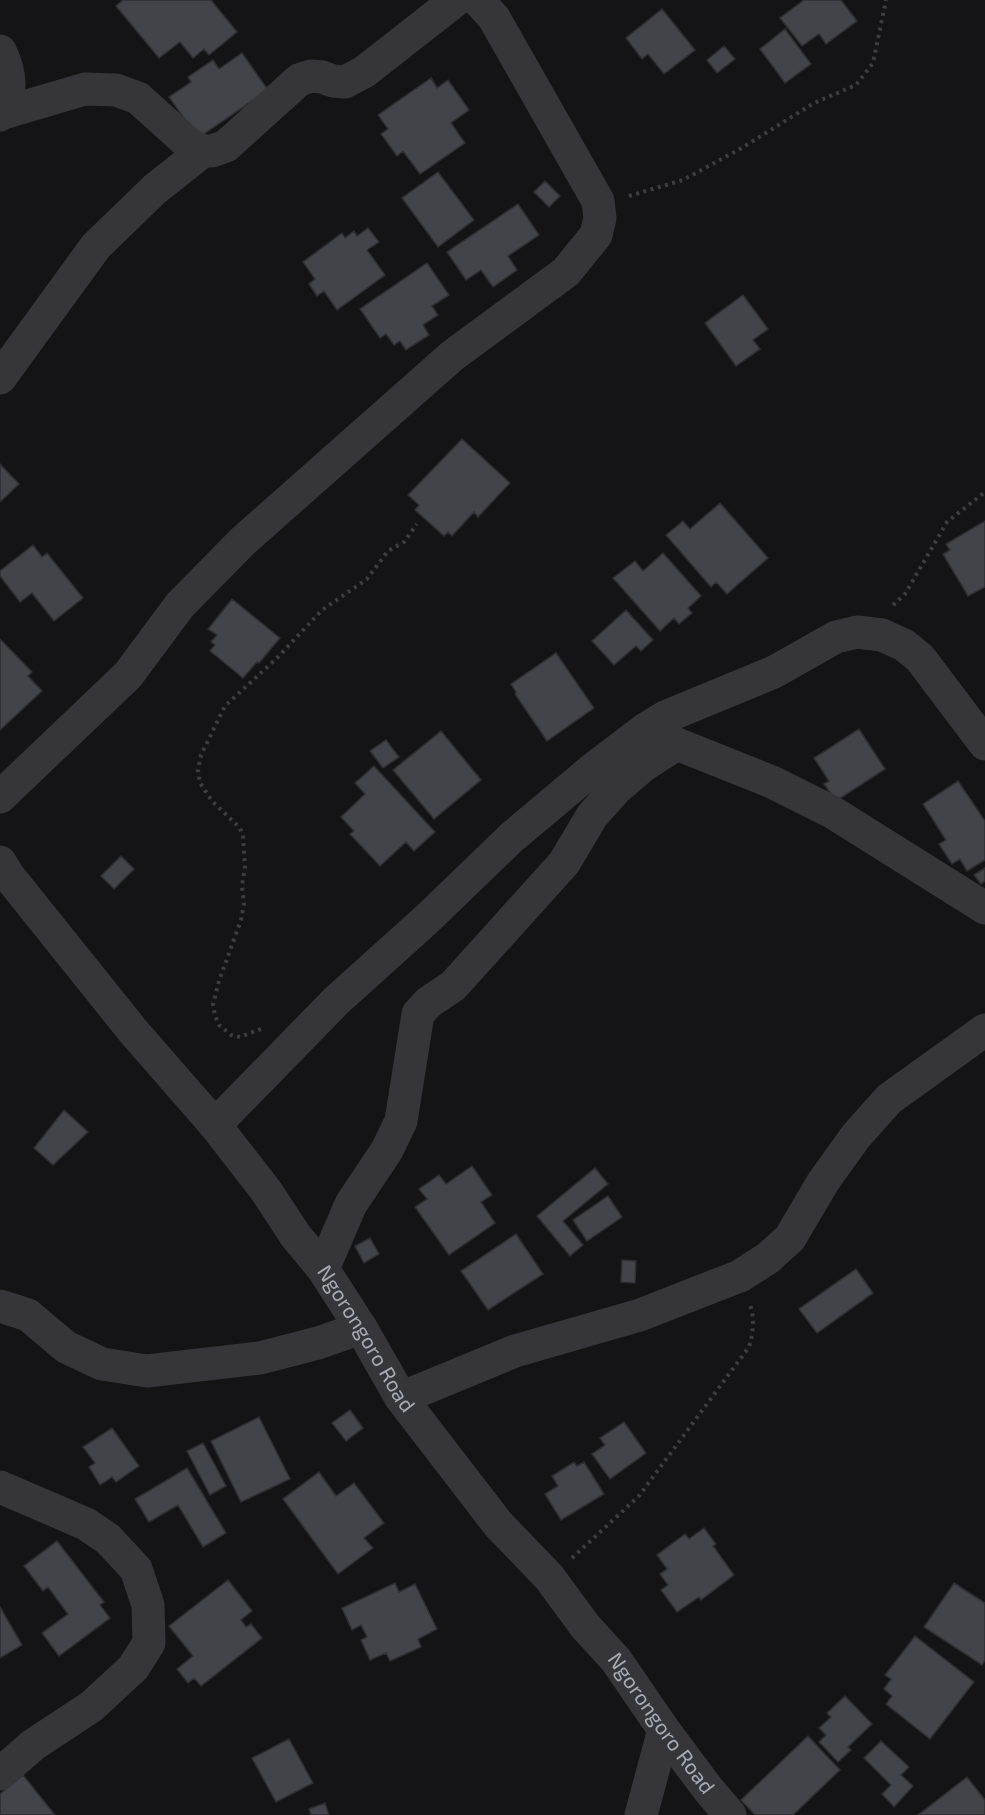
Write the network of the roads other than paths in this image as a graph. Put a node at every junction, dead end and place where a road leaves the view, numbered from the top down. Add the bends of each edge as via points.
1 (456, 0) edge
2 (478, 0) edge
3 (0, 51) edge
4 (0, 115) edge
5 (203, 151) junction
6 (0, 378) edge
7 (647, 728) junction
8 (677, 744) junction
9 (985, 744) edge
10 (0, 797) edge
11 (0, 862) edge
12 (985, 908) edge
13 (985, 1030) edge
14 (215, 1125) junction
15 (323, 1269) junction
16 (0, 1306) edge
17 (361, 1328) junction
18 (401, 1398) junction
19 (0, 1487) edge
20 (664, 1730) junction
21 (0, 1773) edge
22 (641, 1815) edge
23 (730, 1815) edge

1 - 5 street via 364,72 345,82 311,76 299,80 226,146
2 - 10 street via 494,18 598,201 596,235 566,272 452,356 243,541 180,605 128,675
3 - 4 street via 7,64 9,83 8,103
4 - 5 street via 85,89 116,90 138,98 189,144
5 - 6 street via 155,189 96,246
7 - 8 street
7 - 9 street via 774,672 836,637 856,632 882,635 920,658
7 - 14 street via 512,837 336,1001
8 - 12 street via 772,782 832,812
8 - 15 street via 616,789 592,816 564,863 453,986 418,1014 400,1121 387,1150 351,1204
11 - 14 street, Ngorongoro Road via 133,1031
13 - 18 street via 889,1099 856,1136 789,1238 740,1276 640,1315 515,1351
14 - 15 street, Ngorongoro Road
15 - 17 street, Ngorongoro Road
16 - 17 street via 28,1315 66,1347 102,1364 147,1371 260,1358
17 - 18 street, Ngorongoro Road
18 - 20 street, Ngorongoro Road via 498,1524 549,1577 616,1660
19 - 21 street via 86,1524 108,1539 136,1569 148,1605 149,1643 133,1668 92,1706 33,1745
20 - 22 street
20 - 23 street, Ngorongoro Road

